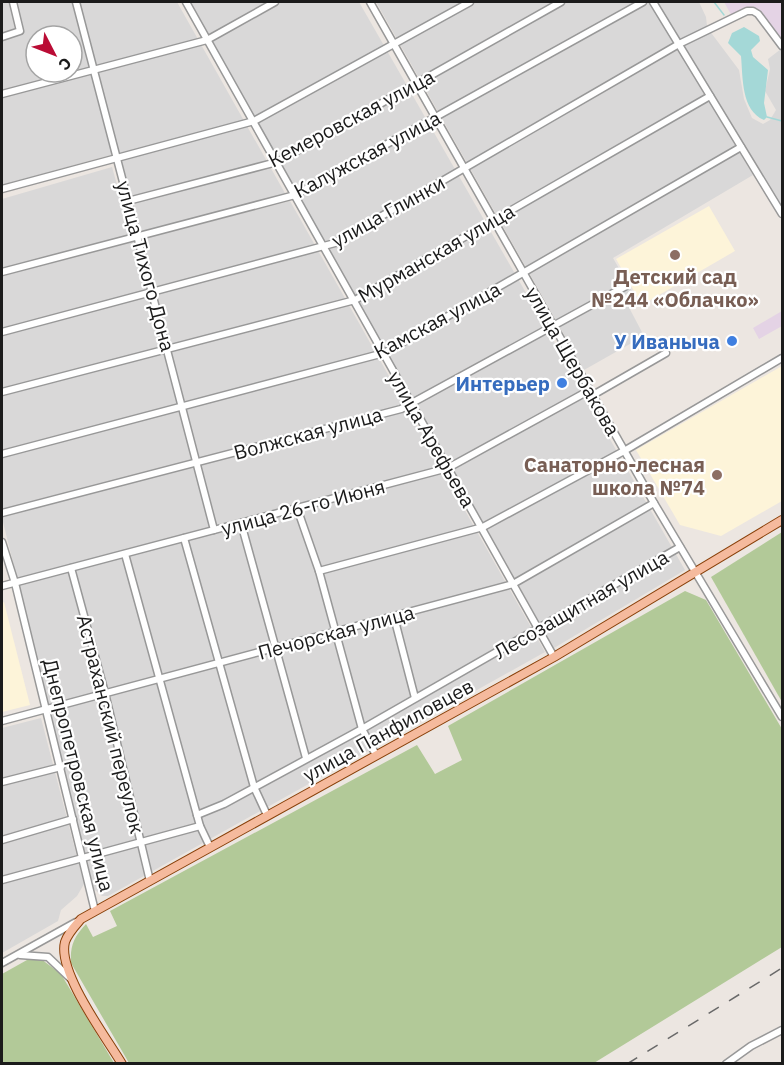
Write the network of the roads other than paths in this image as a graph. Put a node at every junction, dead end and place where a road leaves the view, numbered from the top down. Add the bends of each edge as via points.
1 (13, 2) edge
2 (76, 2) edge
3 (186, 2) edge
4 (275, 2) edge
5 (370, 2) edge
6 (470, 2) edge
7 (561, 2) edge
8 (643, 2) edge
9 (653, 2) edge
10 (2, 37) edge
11 (207, 40) junction
12 (393, 43) junction
13 (679, 44) junction
14 (783, 46) edge
15 (94, 71) junction
16 (416, 84) junction
17 (2, 94) edge
18 (710, 96) junction
19 (435, 118) junction
20 (254, 121) junction
21 (741, 147) junction
22 (117, 158) junction
23 (277, 162) junction
24 (464, 168) junction
25 (2, 189) edge
26 (295, 195) junction
27 (128, 201) junction
28 (783, 214) edge
29 (493, 220) junction
30 (137, 236) junction
31 (324, 247) junction
32 (2, 272) edge
33 (523, 274) junction
34 (626, 286) dead end
35 (152, 292) junction
36 (355, 300) junction
37 (553, 326) junction
38 (2, 332) edge
39 (168, 348) junction
40 (384, 353) junction
41 (666, 353) dead end
42 (783, 358) edge
43 (2, 392) edge
44 (591, 392) junction
45 (411, 404) junction
46 (183, 406) junction
47 (624, 451) junction
48 (2, 454) edge
49 (197, 463) junction
50 (448, 468) junction
51 (654, 503) junction
52 (297, 508) junction
53 (2, 513) edge
54 (783, 520) edge
55 (241, 523) junction
56 (483, 527) junction
57 (214, 530) junction
58 (184, 538) junction
59 (2, 542) edge
60 (680, 547) junction
61 (125, 554) junction
62 (71, 568) junction
63 (319, 571) junction
64 (695, 572) junction
65 (15, 583) junction
66 (513, 584) junction
67 (2, 586) edge
68 (393, 617) junction
69 (538, 628) junction
70 (336, 632) junction
71 (276, 649) junction
72 (554, 657) junction
73 (220, 663) junction
74 (160, 680) junction
75 (105, 693) junction
76 (415, 698) junction
77 (47, 709) junction
78 (783, 717) edge
79 (2, 721) edge
80 (362, 729) junction
81 (376, 755) junction
82 (306, 758) junction
83 (60, 767) junction
84 (2, 782) edge
85 (254, 787) junction
86 (197, 815) junction
87 (267, 815) junction
88 (73, 819) junction
89 (200, 826) junction
90 (2, 840) edge
91 (141, 842) junction
92 (210, 847) junction
93 (83, 859) junction
94 (2, 880) edge
95 (150, 881) junction
96 (94, 911) junction
97 (81, 919) junction
98 (17, 956) junction
99 (2, 963) edge
100 (75, 984) junction
101 (783, 1030) edge
102 (122, 1064) edge
103 (726, 1064) edge

1 - 10 street via 20,31
2 - 15 street, улица Тихого Дона
3 - 11 street, улица Арефьева
4 - 11 street
5 - 12 street, улица Щербакова
6 - 12 street
7 - 16 street, Кемеровская улица
8 - 19 street, Калужская улица
9 - 13 street
11 - 15 street
11 - 20 street, улица Арефьева
12 - 16 street, улица Щербакова
12 - 20 street
13 - 14 street, улица Глинки via 750,10 758,14
13 - 18 street
13 - 24 street, улица Глинки
15 - 17 street
15 - 22 street, улица Тихого Дона
16 - 19 street, улица Щербакова
16 - 23 street, Кемеровская улица
18 - 21 street
18 - 29 street, Мурманская улица
19 - 24 street, улица Щербакова
19 - 26 street, Калужская улица
20 - 22 street
20 - 23 street, улица Арефьева
21 - 28 street
21 - 33 street, Камская улица
22 - 25 street
22 - 27 street, улица Тихого Дона
23 - 26 street, улица Арефьева
23 - 27 street, Кемеровская улица
24 - 29 street, улица Щербакова
24 - 31 street, улица Глинки
26 - 30 street, Калужская улица
26 - 31 street, улица Арефьева
27 - 30 street, улица Тихого Дона
29 - 33 street, улица Щербакова
29 - 36 street, Мурманская улица
30 - 32 street, Калужская улица
30 - 35 street, улица Тихого Дона
31 - 35 street, улица Глинки
31 - 36 street, улица Арефьева
33 - 37 street, улица Щербакова
33 - 40 street, Камская улица
34 - 37 street, Волжская улица
35 - 38 street, улица Глинки
35 - 39 street, улица Тихого Дона
36 - 39 street, Мурманская улица
36 - 40 street, улица Арефьева
37 - 44 street, улица Щербакова
37 - 45 street, Волжская улица
39 - 43 street, Мурманская улица
39 - 46 street, улица Тихого Дона
40 - 45 street, улица Арефьева
40 - 46 street, Камская улица
41 - 44 street, улица 26-го Июня
42 - 47 street
44 - 47 street, улица Щербакова
44 - 50 street, улица 26-го Июня
45 - 49 street, Волжская улица
45 - 50 street, улица Арефьева
46 - 48 street, Камская улица
46 - 49 street, улица Тихого Дона
47 - 51 street, улица Щербакова
47 - 56 street
49 - 53 street, Волжская улица
49 - 57 street, улица Тихого Дона
50 - 52 street, улица 26-го Июня
50 - 56 street, улица Арефьева
51 - 60 street, улица Щербакова
51 - 66 street, Печорская улица
52 - 55 street, улица 26-го Июня
52 - 63 street
54 - 64 main road, улица Панфиловцев
55 - 57 street, улица 26-го Июня
55 - 71 street
56 - 63 street
56 - 66 street, улица Арефьева
57 - 58 street, улица 26-го Июня
58 - 61 street, улица 26-го Июня
58 - 73 street
59 - 65 street, Днепропетровская улица
60 - 64 street, улица Щербакова
60 - 69 street, Лесозащитная улица
61 - 62 street, улица 26-го Июня
61 - 74 street
62 - 65 street, улица 26-го Июня
62 - 75 street, Астраханский переулок
63 - 70 street
64 - 72 main road, улица Панфиловцев
64 - 78 street, улица Щербакова
65 - 67 street, улица 26-го Июня
65 - 77 street, Днепропетровская улица
66 - 68 street, Печорская улица
66 - 69 street, улица Арефьева
68 - 70 street, Печорская улица
68 - 76 street
69 - 72 street, улица Арефьева
69 - 76 street, Лесозащитная улица
70 - 71 street, Печорская улица
70 - 80 street
71 - 73 street, Печорская улица
71 - 82 street
72 - 81 main road, улица Панфиловцев
73 - 74 street, Печорская улица
73 - 85 street
74 - 75 street, Печорская улица
74 - 86 street
75 - 77 street, Печорская улица
75 - 91 street, Астраханский переулок
76 - 80 street, Лесозащитная улица
77 - 79 street, Печорская улица
77 - 83 street, Днепропетровская улица
80 - 81 street
80 - 82 street, Лесозащитная улица
81 - 87 main road, улица Панфиловцев
82 - 85 street, Лесозащитная улица
83 - 84 street
83 - 88 street, Днепропетровская улица
85 - 86 street, Лесозащитная улица
85 - 87 street
86 - 89 street
87 - 92 main road, улица Панфиловцев
88 - 90 street
88 - 93 street, Днепропетровская улица
89 - 91 street
89 - 92 street
91 - 93 street
91 - 95 street, Астраханский переулок
92 - 95 main road, улица Панфиловцев
93 - 94 street
93 - 96 street, Днепропетровская улица
95 - 96 main road, улица Панфиловцев
96 - 97 main road, Днепропетровская улица
97 - 98 street
97 - 100 main road, Днепропетровская улица via 64,951
98 - 99 street
98 - 100 street via 48,957
100 - 102 main road, Днепропетровская улица
101 - 103 street

